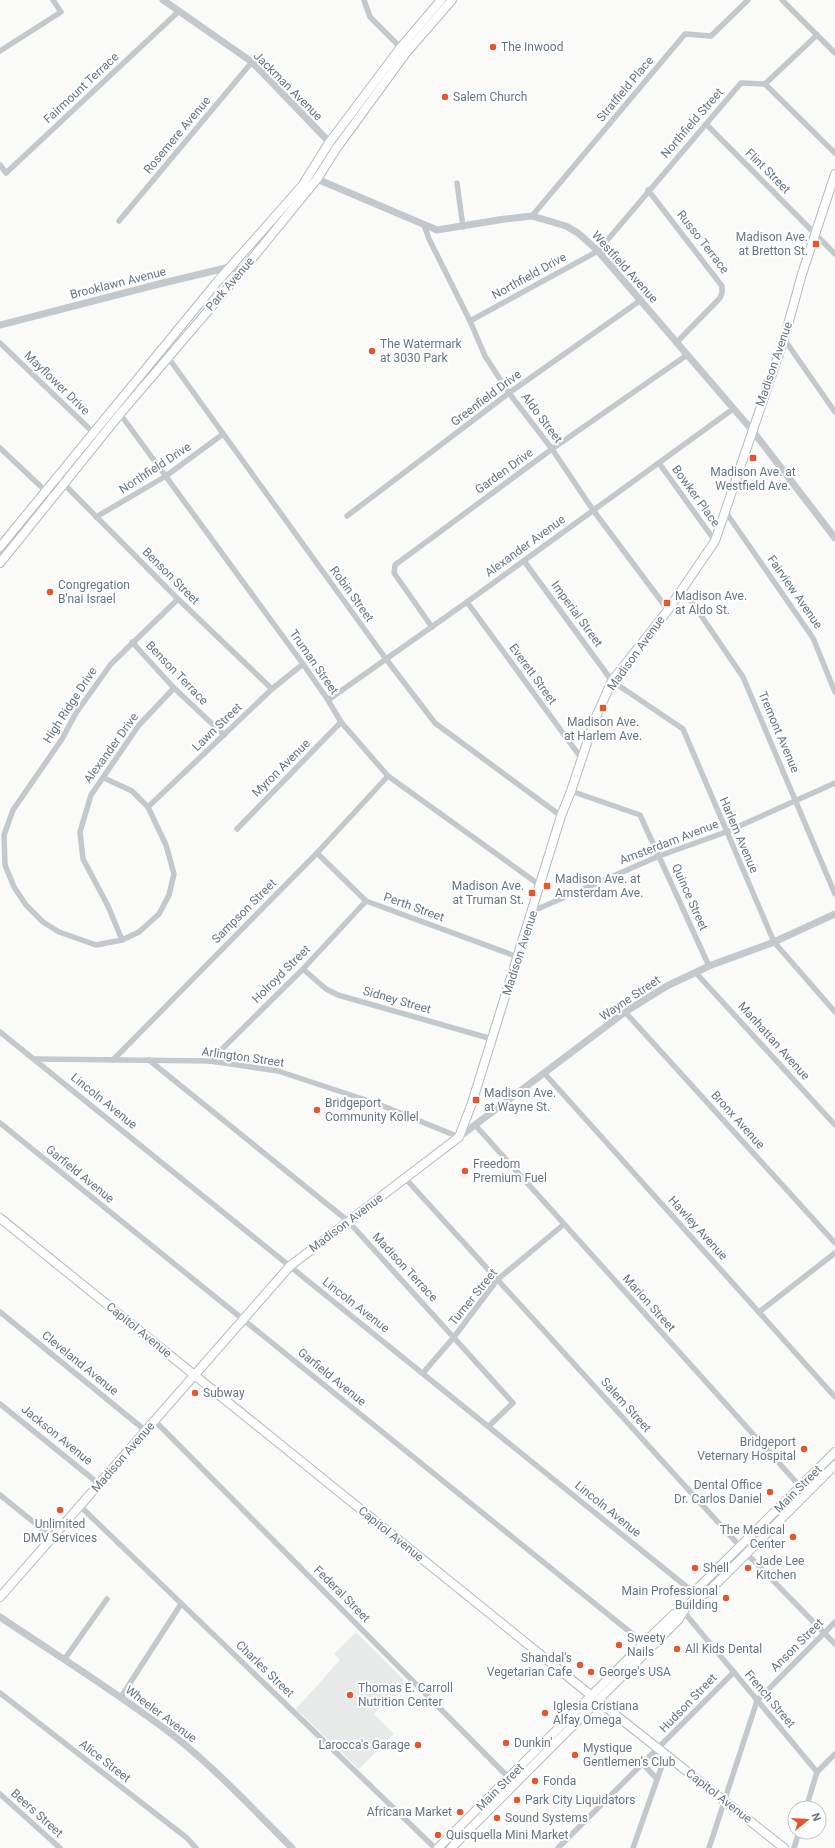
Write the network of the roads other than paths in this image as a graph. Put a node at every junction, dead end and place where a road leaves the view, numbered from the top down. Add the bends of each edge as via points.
1 (53, 0) edge
2 (163, 0) edge
3 (364, 0) edge
4 (441, 0) edge
5 (452, 0) edge
6 (748, 0) edge
7 (782, 0) edge
8 (178, 12) junction
9 (817, 35) junction
10 (403, 50) junction
11 (0, 51) edge
12 (835, 53) edge
13 (252, 62) junction
14 (766, 84) junction
15 (706, 124) junction
16 (329, 143) junction
17 (336, 149) junction
18 (835, 153) edge
19 (0, 165) edge
20 (309, 174) junction
21 (835, 174) edge
22 (317, 179) junction
23 (457, 183) dead end
24 (648, 190) junction
25 (532, 216) junction
26 (119, 221) dead end
27 (424, 225) junction
28 (463, 226) junction
29 (815, 234) junction
30 (598, 251) junction
31 (835, 254) edge
32 (230, 267) junction
33 (242, 271) junction
34 (641, 300) junction
35 (470, 321) junction
36 (0, 325) edge
37 (784, 338) junction
38 (0, 343) edge
39 (676, 343) junction
40 (162, 349) junction
41 (687, 355) junction
42 (168, 357) junction
43 (509, 393) junction
44 (115, 407) junction
45 (734, 409) junction
46 (835, 412) edge
47 (120, 414) junction
48 (752, 430) junction
49 (223, 434) junction
50 (96, 436) junction
51 (0, 448) edge
52 (552, 449) junction
53 (659, 463) junction
54 (166, 476) junction
55 (57, 477) junction
56 (64, 484) junction
57 (45, 491) junction
58 (53, 498) junction
59 (593, 510) junction
60 (725, 511) junction
61 (347, 516) dead end
62 (96, 517) junction
63 (835, 538) edge
64 (715, 541) junction
65 (0, 547) edge
66 (2, 557) edge
67 (524, 561) junction
68 (683, 589) junction
69 (178, 599) junction
70 (467, 602) junction
71 (668, 610) junction
72 (432, 627) junction
73 (132, 642) junction
74 (386, 659) junction
75 (303, 664) junction
76 (612, 681) junction
77 (174, 688) junction
78 (272, 689) junction
79 (835, 692) edge
80 (328, 700) junction
81 (342, 722) junction
82 (224, 735) junction
83 (582, 759) junction
84 (388, 776) junction
85 (104, 778) junction
86 (835, 784) edge
87 (572, 791) junction
88 (797, 802) junction
89 (148, 807) junction
90 (562, 816) junction
91 (237, 829) dead end
92 (726, 832) junction
93 (2, 840) edge
94 (317, 853) junction
95 (2, 856) edge
96 (659, 856) junction
97 (540, 886) junction
98 (835, 894) edge
99 (366, 901) junction
100 (533, 911) junction
101 (835, 914) edge
102 (122, 940) junction
103 (774, 942) junction
104 (518, 957) junction
105 (709, 966) junction
106 (303, 969) junction
107 (696, 973) junction
108 (625, 1012) junction
109 (835, 1012) edge
110 (0, 1032) edge
111 (492, 1039) junction
112 (36, 1059) junction
113 (114, 1060) junction
114 (149, 1060) junction
115 (210, 1061) junction
116 (545, 1074) junction
117 (0, 1123) edge
118 (835, 1125) edge
119 (476, 1126) junction
120 (459, 1137) junction
121 (405, 1178) junction
122 (0, 1218) edge
123 (348, 1221) junction
124 (563, 1225) junction
125 (835, 1242) edge
126 (835, 1253) edge
127 (290, 1266) junction
128 (497, 1280) junction
129 (0, 1312) edge
130 (759, 1312) junction
131 (243, 1320) junction
132 (454, 1337) junction
133 (423, 1373) junction
134 (195, 1375) junction
135 (835, 1397) edge
136 (0, 1404) edge
137 (155, 1421) junction
138 (489, 1426) junction
139 (146, 1430) junction
140 (835, 1452) edge
141 (835, 1466) edge
142 (99, 1484) junction
143 (800, 1486) junction
144 (806, 1493) junction
145 (0, 1495) edge
146 (80, 1506) junction
147 (52, 1537) junction
148 (740, 1546) junction
149 (746, 1553) junction
150 (3, 1588) edge
151 (698, 1596) junction
152 (0, 1597) edge
153 (106, 1599) dead end
154 (181, 1604) junction
155 (683, 1611) junction
156 (0, 1618) edge
157 (835, 1622) edge
158 (824, 1633) junction
159 (835, 1644) edge
160 (647, 1646) junction
161 (64, 1660) junction
162 (734, 1672) junction
163 (0, 1693) edge
164 (122, 1697) junction
165 (594, 1698) junction
166 (757, 1701) junction
167 (658, 1749) junction
168 (666, 1754) junction
169 (835, 1754) edge
170 (643, 1764) junction
171 (817, 1772) junction
172 (657, 1779) junction
173 (512, 1780) junction
174 (0, 1794) edge
175 (726, 1800) junction
176 (808, 1800) edge
177 (60, 1848) edge
178 (196, 1848) edge
179 (292, 1848) edge
180 (437, 1848) edge
181 (451, 1848) edge
182 (558, 1848) edge
183 (633, 1848) edge
184 (708, 1848) edge
185 (784, 1848) edge

1 - 11 street via 61,12
2 - 8 street, Jackman Avenue
3 - 10 street via 370,17
4 - 10 main road, Park Avenue
5 - 10 main road, Park Avenue
6 - 25 street, Stratfield Place via 711,36 684,34
7 - 9 street
8 - 13 street, Jackman Avenue
8 - 19 street, Fairmount Terrace via 6,173
9 - 12 street
9 - 14 street
10 - 16 main road, Park Avenue
10 - 17 main road, Park Avenue
13 - 16 street, Jackman Avenue
13 - 26 street, Rosemere Avenue
14 - 15 street, Northfield Street via 741,83
14 - 18 street
15 - 24 street, Northfield Street
15 - 29 street, Flint Street
16 - 17 street, Jackman Avenue
16 - 20 main road, Park Avenue
17 - 22 main road, Park Avenue
20 - 22 street, Westfield Avenue
20 - 32 main road, Park Avenue via 302,186
21 - 29 main road, Madison Avenue
22 - 27 street, Westfield Avenue
22 - 33 main road, Park Avenue
23 - 28 street
24 - 30 street, Northfield Street
24 - 39 street, Russo Terrace via 722,286 720,298
25 - 28 street, Westfield Avenue
25 - 30 street, Westfield Avenue via 566,226
27 - 28 street, Westfield Avenue via 437,230
27 - 35 street, Aldo Street via 428,239
29 - 31 street, Flint Street
29 - 37 main road, Madison Avenue
30 - 34 street, Westfield Avenue
30 - 35 street, Northfield Drive
32 - 33 street
32 - 36 street, Brooklawn Avenue
32 - 40 main road, Park Avenue
33 - 42 main road, Park Avenue
34 - 39 street, Westfield Avenue
34 - 43 street, Greenfield Drive
35 - 43 street, Aldo Street via 485,356
37 - 46 street
37 - 48 main road, Madison Avenue
38 - 50 street, Mayflower Drive
39 - 41 street, Westfield Avenue
40 - 42 street, Robin Street
40 - 44 main road, Park Avenue
41 - 45 street, Westfield Avenue
41 - 52 street, Garden Drive
42 - 47 main road, Park Avenue
42 - 49 street, Robin Street
43 - 52 street, Aldo Street
43 - 61 street, Greenfield Drive
44 - 47 street, Truman Street
44 - 50 main road, Park Avenue
45 - 48 street, Westfield Avenue
45 - 53 street, Alexander Avenue
47 - 50 main road, Park Avenue
47 - 54 street, Truman Street
48 - 60 main road, Madison Avenue
48 - 63 street, Westfield Avenue
49 - 54 street, Northfield Drive
49 - 74 street, Robin Street
50 - 55 main road, Park Avenue
50 - 56 main road, Park Avenue
51 - 57 street
52 - 59 street, Aldo Street
52 - 72 street, Garden Drive via 395,565 394,573
53 - 59 street, Alexander Avenue
53 - 64 street, Bowker Place
54 - 62 street, Northfield Drive
54 - 75 street, Truman Street
55 - 56 street, Benson Street
55 - 57 main road, Park Avenue
56 - 58 main road, Park Avenue
56 - 62 street, Benson Street
57 - 58 street
57 - 65 main road, Park Avenue
58 - 66 main road, Park Avenue
59 - 67 street, Alexander Avenue
59 - 71 street, Aldo Street
60 - 64 main road, Madison Avenue
60 - 79 street, Fairview Avenue via 813,638
62 - 69 street, Benson Street
64 - 68 main road, Madison Avenue
67 - 70 street, Alexander Avenue
67 - 76 street, Imperial Street
68 - 71 main road, Madison Avenue
68 - 88 street, Tremont Avenue via 743,677
69 - 73 street, High Ridge Drive
69 - 78 street, Benson Street
70 - 72 street, Alexander Avenue
70 - 83 street, Everett Street
71 - 76 main road, Madison Avenue
72 - 74 street, Alexander Avenue
73 - 77 street, Benson Terrace
73 - 93 street, High Ridge Drive via 111,664 80,706 62,739 13,810
74 - 80 street, Alexander Avenue
74 - 90 street, Robin Street via 435,723
75 - 78 street, Lawn Street
75 - 80 street, Truman Street
76 - 83 main road, Madison Avenue via 594,719
76 - 92 street, Harlem Avenue via 682,729
77 - 82 street, Benson Terrace
77 - 85 street, Alexander Drive via 139,725
78 - 82 street, Lawn Street
80 - 81 street, Truman Street
81 - 84 street, Truman Street
81 - 91 street, Myron Avenue
82 - 89 street, Lawn Street
83 - 87 main road, Madison Avenue
84 - 94 street, Sampson Street
84 - 97 street, Truman Street
85 - 89 street, High Ridge Drive via 132,791
85 - 102 street, Alexander Drive via 91,795 80,832 83,859 108,906
86 - 88 street, Amsterdam Avenue
87 - 90 main road, Madison Avenue
87 - 96 street, Quince Street via 640,815
88 - 92 street, Amsterdam Avenue
88 - 98 street, Tremont Avenue
89 - 102 street, High Ridge Drive via 166,845 174,874 169,895 159,914 139,932
90 - 97 main road, Madison Avenue
92 - 96 street, Amsterdam Avenue
92 - 103 street, Harlem Avenue
93 - 95 street, High Ridge Drive
94 - 99 street, Perth Street
94 - 113 street, Sampson Street
95 - 102 street, High Ridge Drive via 14,887 26,905 43,922 59,932 96,945
96 - 100 street, Amsterdam Avenue
96 - 105 street, Quince Street
97 - 100 main road, Madison Avenue
99 - 104 street, Perth Street
99 - 106 street, Holroyd Street
100 - 104 main road, Madison Avenue
101 - 103 street, Wayne Street
103 - 105 street, Wayne Street
103 - 109 street, Harlem Avenue
104 - 111 main road, Madison Avenue
105 - 107 street, Wayne Street
106 - 111 street, Sidney Street via 326,989 338,995
106 - 115 street, Holroyd Street
107 - 108 street, Wayne Street via 667,986
107 - 118 street, Manhattan Avenue
108 - 116 street, Wayne Street
108 - 125 street, Bronx Avenue
110 - 112 street, Lincoln Avenue
111 - 120 main road, Madison Avenue
112 - 113 street, Arlington Street
112 - 127 street, Lincoln Avenue
113 - 114 street, Arlington Street
114 - 115 street, Arlington Street
114 - 123 street, Madison Terrace
115 - 120 street, Arlington Street via 278,1071 378,1104
116 - 119 street, Wayne Street
116 - 130 street, Hawley Avenue
117 - 131 street, Garfield Avenue
119 - 120 street, Wayne Street
119 - 124 street, Marion Street
120 - 121 main road, Madison Avenue
121 - 123 main road, Madison Avenue
121 - 128 street, Salem Street
122 - 134 main road, Capitol Avenue
123 - 127 main road, Madison Avenue
123 - 132 street, Madison Terrace
124 - 128 street, Turner Street
124 - 143 street, Marion Street
126 - 130 street
127 - 131 main road, Madison Avenue
127 - 133 street, Lincoln Avenue
128 - 132 street, Turner Street
128 - 148 street, Salem Street
129 - 139 street, Cleveland Avenue
130 - 135 street, Hawley Avenue
131 - 134 main road, Madison Avenue
131 - 160 street, Garfield Avenue
132 - 133 street, Turner Street
132 - 138 street, Madison Terrace via 513,1403
133 - 138 street, Lincoln Avenue
134 - 137 main road, Madison Avenue
134 - 165 main road, Capitol Avenue
136 - 142 street, Jackson Avenue
137 - 139 main road, Madison Avenue
137 - 173 street, Federal Street
138 - 151 street, Lincoln Avenue
139 - 142 main road, Madison Avenue
140 - 143 main road, Main Street
141 - 144 main road, Main Street
142 - 146 main road, Madison Avenue
143 - 144 street, Marion Street
143 - 148 main road, Main Street
144 - 149 main road, Main Street
145 - 147 street
146 - 147 main road, Madison Avenue
146 - 154 street, Charles Street
147 - 150 main road, Madison Avenue
148 - 149 street, Salem Street
148 - 151 main road, Main Street via 699,1587
149 - 151 main road, Main Street via 707,1593
149 - 158 street, Salem Street
150 - 152 main road, Madison Avenue
151 - 155 main road, Main Street
153 - 161 street
154 - 164 street
154 - 180 street, Charles Street
155 - 160 main road, Main Street via 679,1619
155 - 162 street, French Street
156 - 161 street, Wheeler Avenue
157 - 158 street, Anson Street
158 - 159 street, Salem Street
158 - 166 street, Anson Street
160 - 165 main road, Main Street
161 - 164 street, Wheeler Avenue
162 - 166 street, French Street
162 - 167 street, Hudson Street
163 - 178 street, Alice Street
164 - 179 street, Wheeler Avenue via 217,1772
165 - 167 main road, Capitol Avenue
165 - 173 main road, Main Street
166 - 171 street, French Street
166 - 175 street
167 - 168 main road, Capitol Avenue
167 - 170 street, Hudson Street
168 - 172 street
168 - 175 main road, Capitol Avenue
169 - 171 street
170 - 172 street
170 - 182 street, Hudson Street
171 - 176 street
172 - 183 street
173 - 180 main road, Main Street
173 - 181 main road, Main Street
174 - 177 street, Beers Street
175 - 184 street
175 - 185 main road, Capitol Avenue

